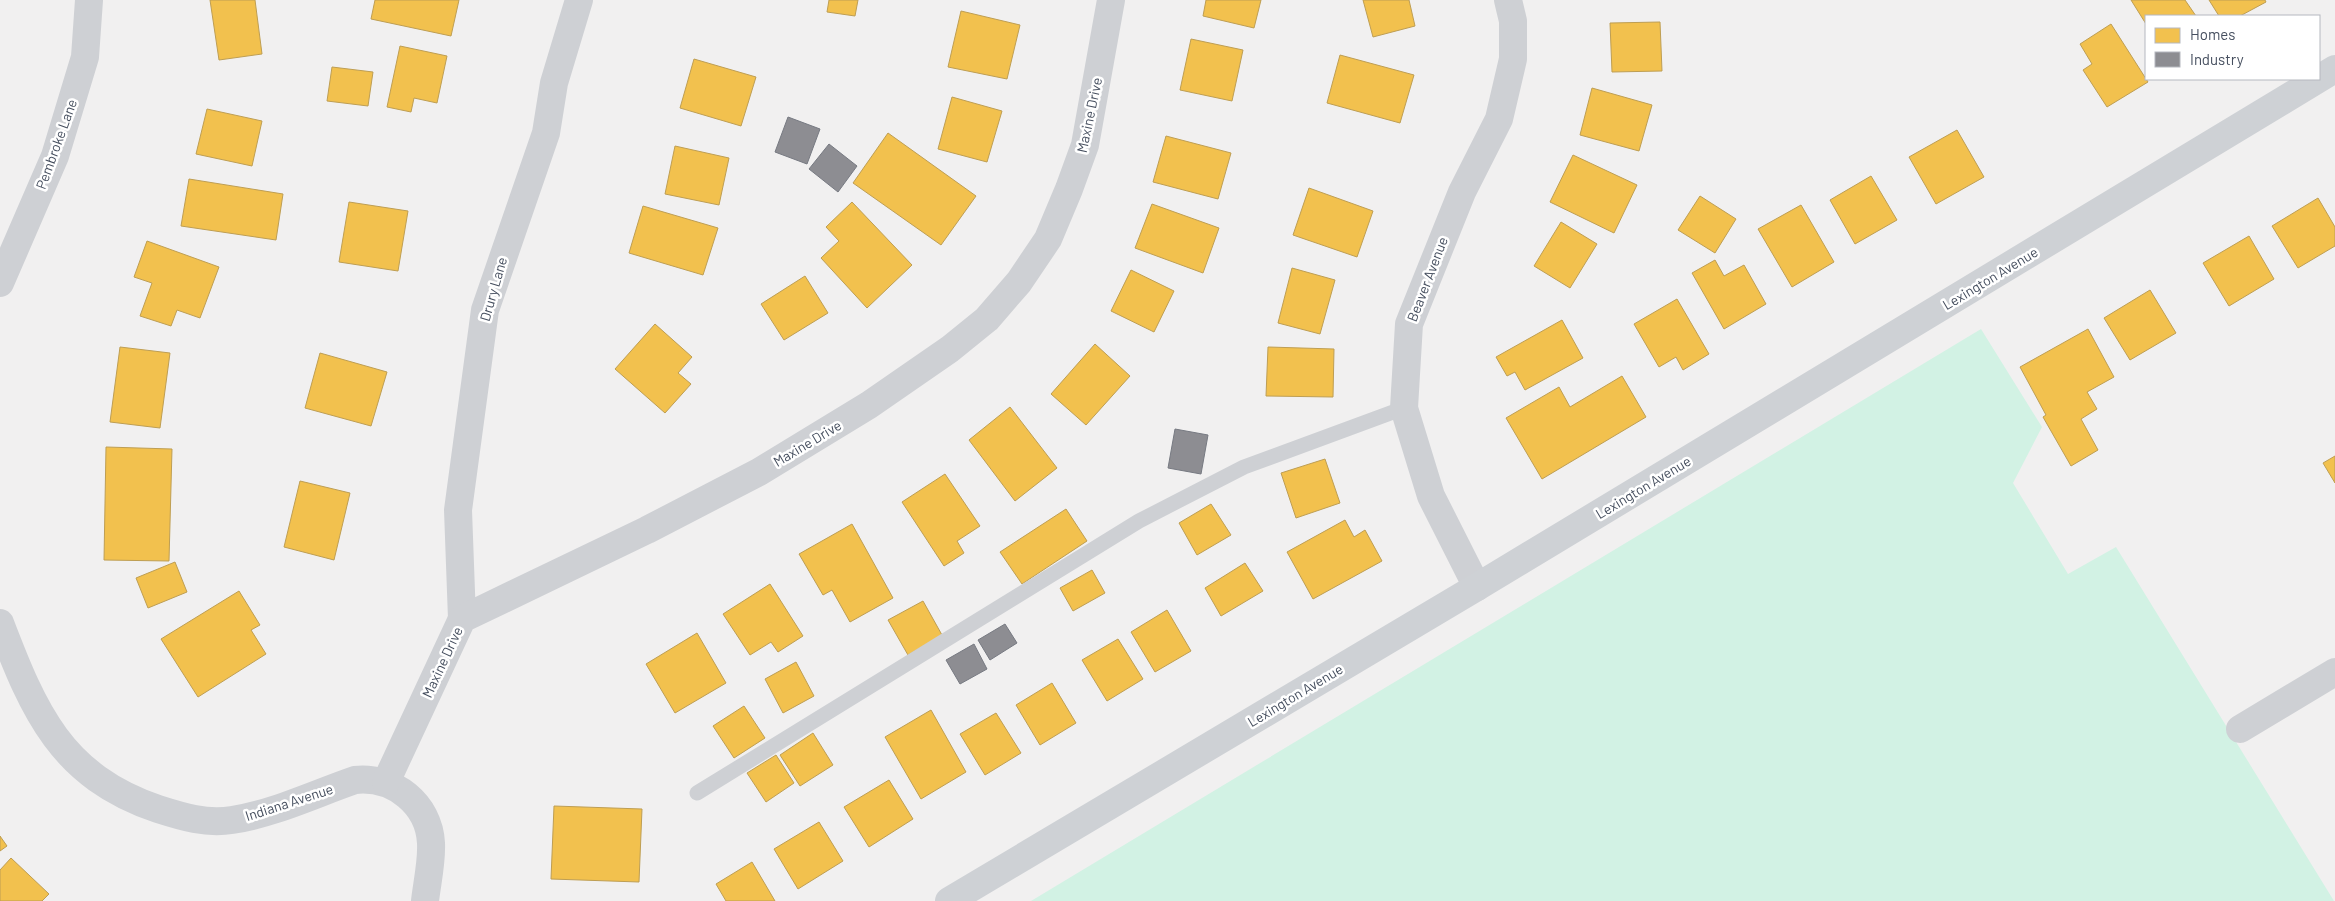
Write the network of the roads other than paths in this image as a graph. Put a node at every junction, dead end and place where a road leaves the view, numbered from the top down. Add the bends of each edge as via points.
1 (89, 0) edge
2 (578, 0) edge
3 (1111, 0) edge
4 (1508, 0) edge
5 (2335, 69) edge
6 (2320, 78) edge
7 (2317, 80) edge
8 (0, 283) edge
9 (1404, 408) junction
10 (1477, 587) junction
11 (462, 619) junction
12 (0, 623) edge
13 (2335, 672) edge
14 (2240, 729) dead end
15 (386, 782) junction
16 (697, 793) dead end
17 (425, 901) edge
18 (949, 901) edge

1 - 8 street, Pembroke Lane via 85,57 55,156
2 - 11 street, Drury Lane via 554,83 546,133 485,310 458,510
3 - 11 street, Maxine Drive via 1085,145 1069,189 1048,239 1019,282 987,319 869,405 759,472
4 - 9 street, Beaver Avenue via 1514,21 1513,58 1499,119 1462,192 1409,324
5 - 6 street, Lexington Avenue
7 - 10 street, Lexington Avenue
9 - 10 street, Beaver Avenue via 1431,496
9 - 16 lane via 1244,467 1183,497
10 - 18 street, Lexington Avenue
11 - 15 street, Maxine Drive
12 - 15 street, Indiana Avenue via 33,700 54,736 82,768 110,789 140,803 192,820 211,822 256,815 355,780 372,778
13 - 14 street
15 - 17 street, Indiana Avenue via 416,803 428,820 431,844

